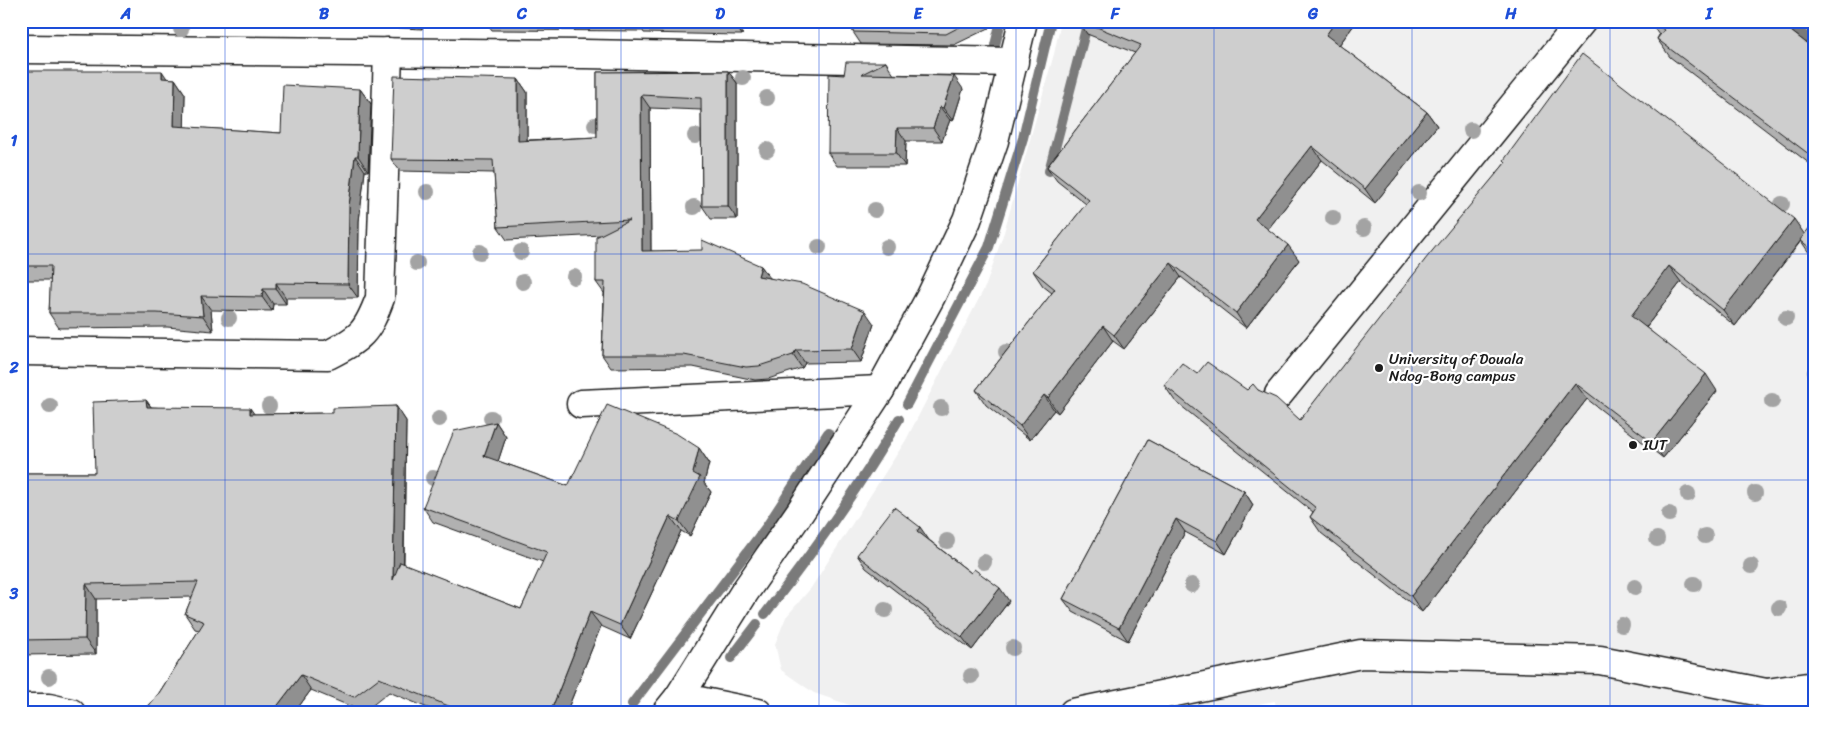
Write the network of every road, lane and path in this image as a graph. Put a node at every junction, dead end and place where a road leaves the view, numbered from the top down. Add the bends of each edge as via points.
1 (1022, 21) edge
2 (1582, 21) edge
3 (21, 49) edge
4 (388, 52) junction
5 (1014, 62) junction
6 (21, 351) edge
7 (880, 390) junction
8 (1279, 394) dead end
9 (581, 404) dead end
10 (1814, 686) edge
11 (1766, 693) junction
12 (673, 705) edge
13 (21, 708) edge
14 (1814, 711) edge
15 (71, 713) edge
16 (758, 713) edge
17 (1073, 713) edge

1 - 5 street
2 - 8 street
3 - 4 street
4 - 5 street
4 - 6 street via 380,298 370,325 354,342 328,354
5 - 7 street via 994,141 967,220 931,296
7 - 9 street
7 - 12 street
10 - 11 street
11 - 14 street
11 - 17 street via 1600,660 1361,654
12 - 16 street
13 - 15 street via 49,708

